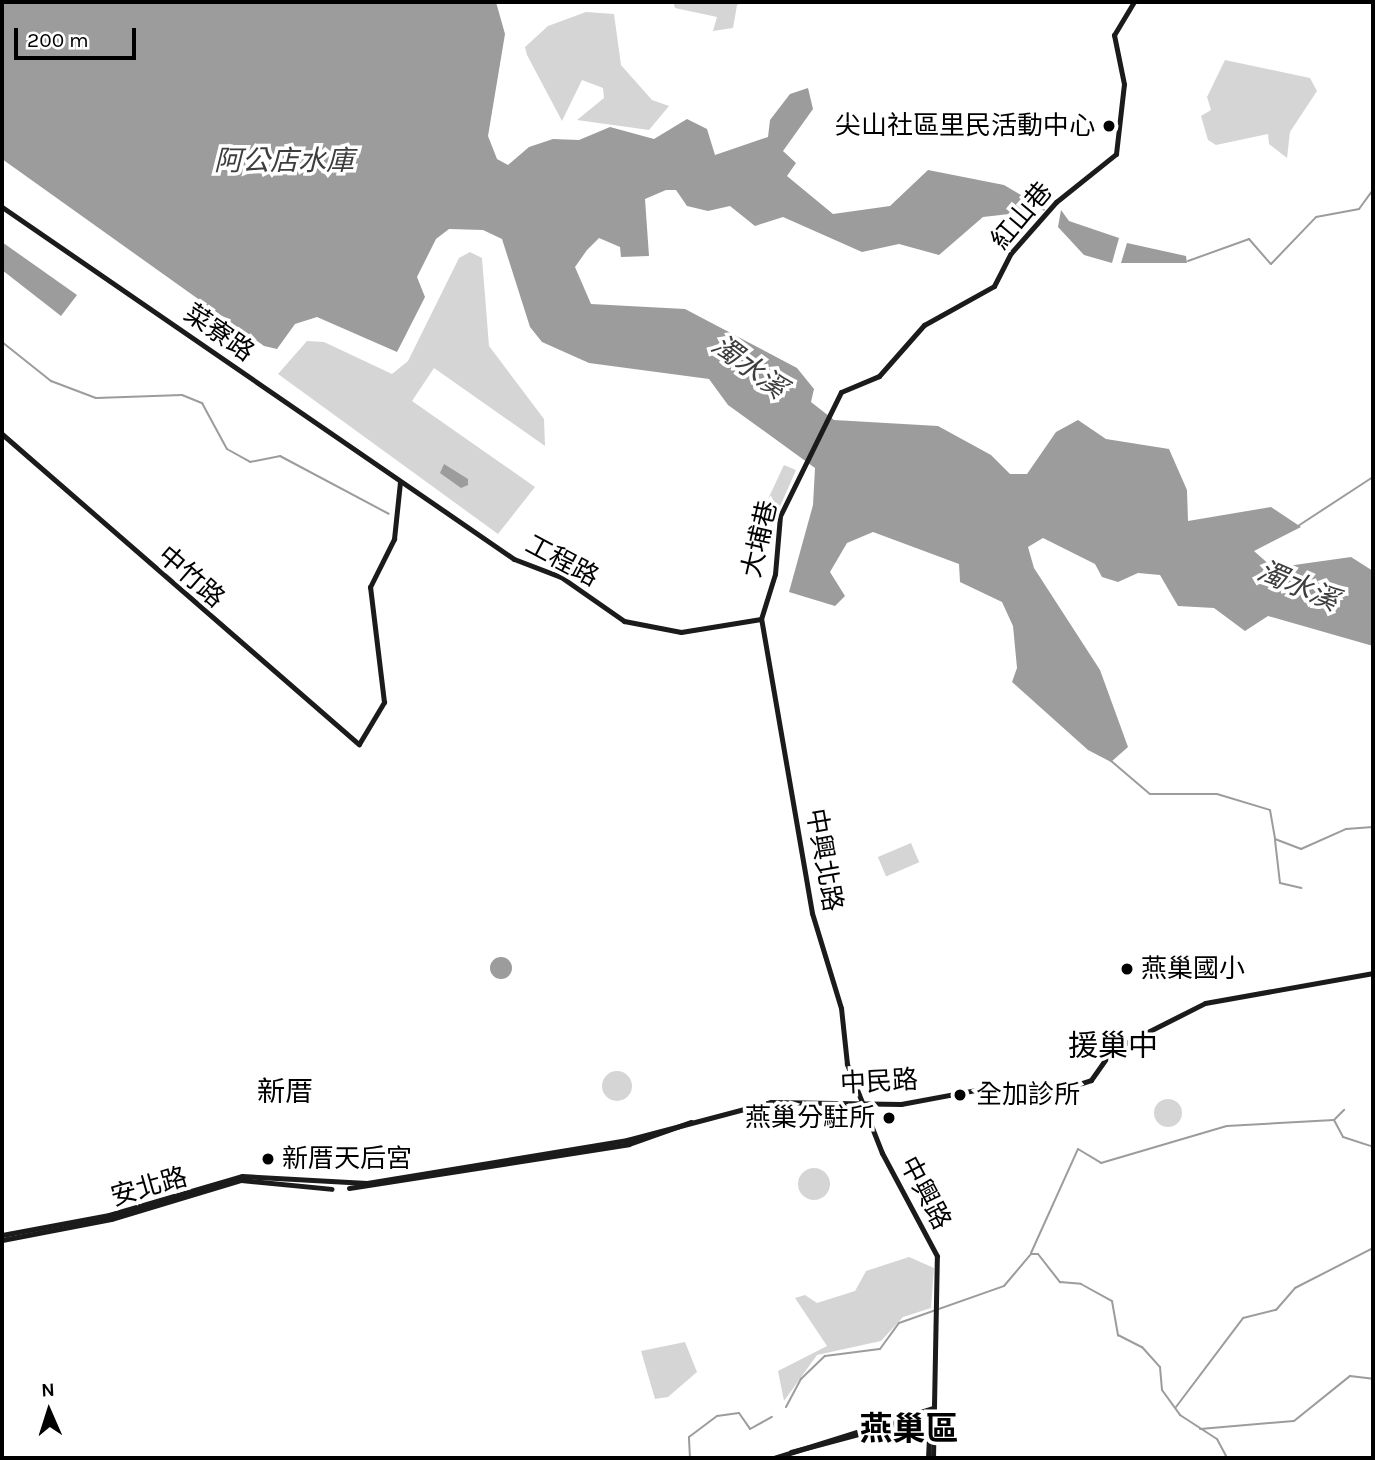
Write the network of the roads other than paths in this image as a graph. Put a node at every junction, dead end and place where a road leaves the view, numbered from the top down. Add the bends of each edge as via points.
1 (1134, 2) edge
2 (2, 207) edge
3 (2, 434) edge
4 (801, 470) joint
5 (400, 482) junction
6 (761, 619) junction
7 (1373, 973) edge
8 (862, 1105) junction
9 (691, 1122) junction
10 (299, 1180) joint
11 (306, 1185) joint
12 (2, 1238) edge
13 (932, 1412) junction
14 (774, 1458) edge
15 (928, 1458) edge
16 (933, 1458) edge

1 - 4 street, 紅山巷 via 1116,27 1124,84 1120,149 1048,212 1011,253 994,286 924,325 890,368 849,385
2 - 5 street, 菜寮路
3 - 5 street, 中竹路 via 359,744 383,708 370,587 397,527
4 - 6 street, 大埔巷 via 780,516 775,574
5 - 6 street, 工程路 via 522,564 561,577 634,625 681,632
6 - 8 street, 中興北路 via 812,914
7 - 8 street, 中民路 via 1205,1003 1112,1050 1091,1080 1051,1093 981,1089
8 - 9 street, 中民路 via 771,1102
8 - 13 street, 中興路 via 935,1252 938,1314
9 - 10 street, 中民路 via 627,1140 367,1183
9 - 11 street, 中民路 via 629,1144 414,1181 367,1188
10 - 12 street, 安北路 via 242,1176 109,1215
11 - 12 street, 安北路 via 241,1180 101,1221
13 - 14 street
13 - 15 street
13 - 16 street

